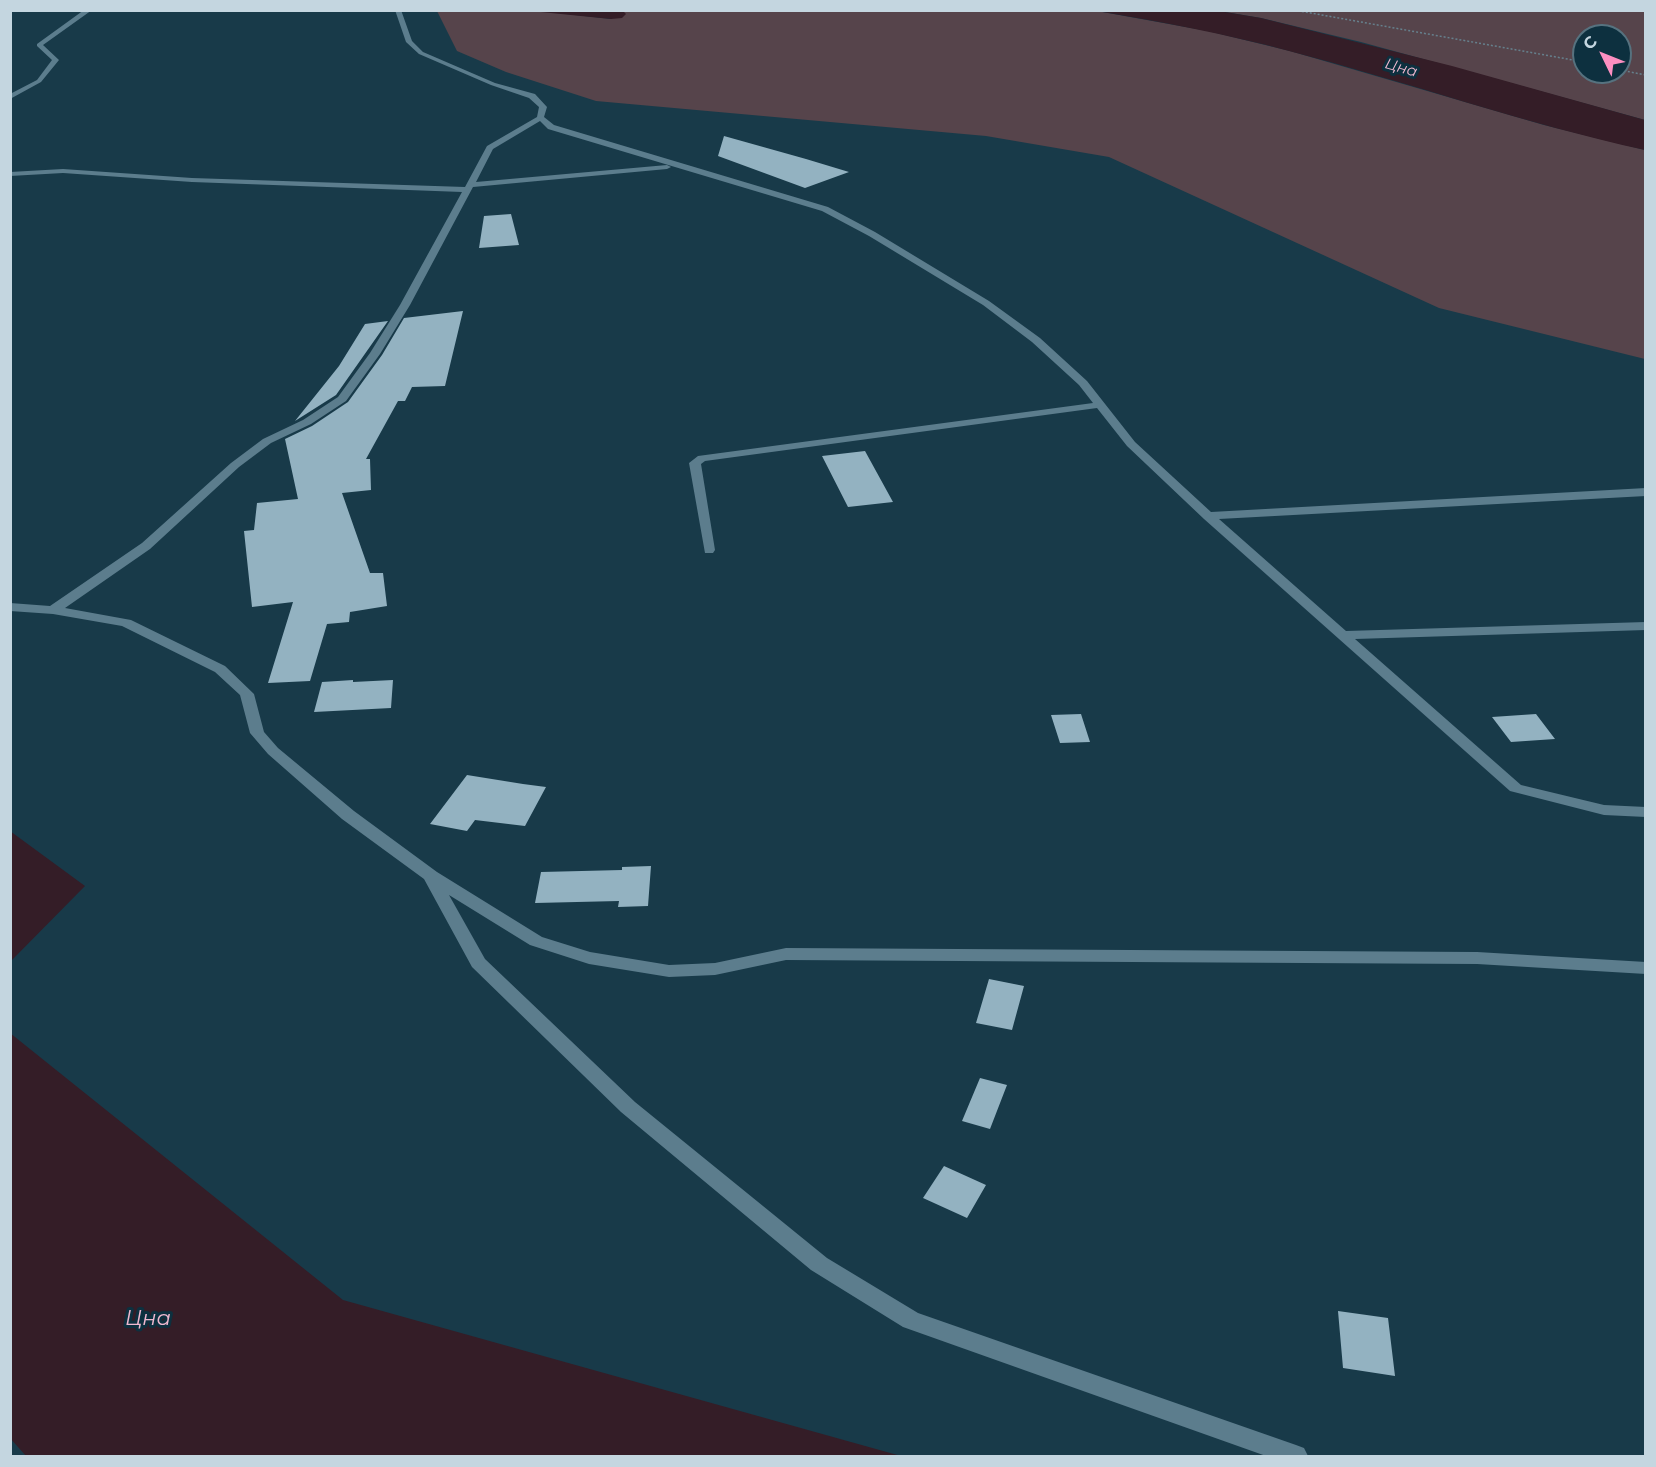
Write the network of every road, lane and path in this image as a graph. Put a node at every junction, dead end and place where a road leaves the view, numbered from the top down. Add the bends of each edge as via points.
1 (88, 10) edge
2 (398, 10) edge
3 (1294, 10) edge
4 (1572, 60) edge
5 (10, 97) edge
6 (540, 118) junction
7 (682, 166) junction
8 (10, 174) edge
9 (469, 188) junction
10 (1099, 405) junction
11 (1646, 492) edge
12 (1208, 516) junction
13 (709, 550) dead end
14 (10, 607) edge
15 (53, 609) junction
16 (1646, 626) edge
17 (1342, 635) junction
18 (1646, 812) edge
19 (431, 876) junction
20 (1646, 968) edge
21 (1296, 1456) edge

1 - 5 street via 45,38 39,45 56,60 39,81
2 - 6 street via 409,42 420,53 532,96 543,107
3 - 4 path
6 - 7 street via 550,128
6 - 9 street via 490,148
7 - 9 street
7 - 10 street via 825,209 872,234 986,303 1036,340 1083,383
8 - 9 street via 63,171 192,180
9 - 15 street via 405,305 342,399 267,441 146,546
10 - 12 street via 1131,444
10 - 13 street via 702,458 695,463
11 - 12 street
12 - 17 street
14 - 15 street
15 - 19 street via 126,623 220,669 247,694 257,733 273,752 348,815
16 - 17 street
17 - 18 street via 1516,788 1604,810
19 - 20 street via 536,941 590,958 669,971 715,969 786,954 1477,958
19 - 21 street via 478,963 628,1107 819,1264 911,1320

